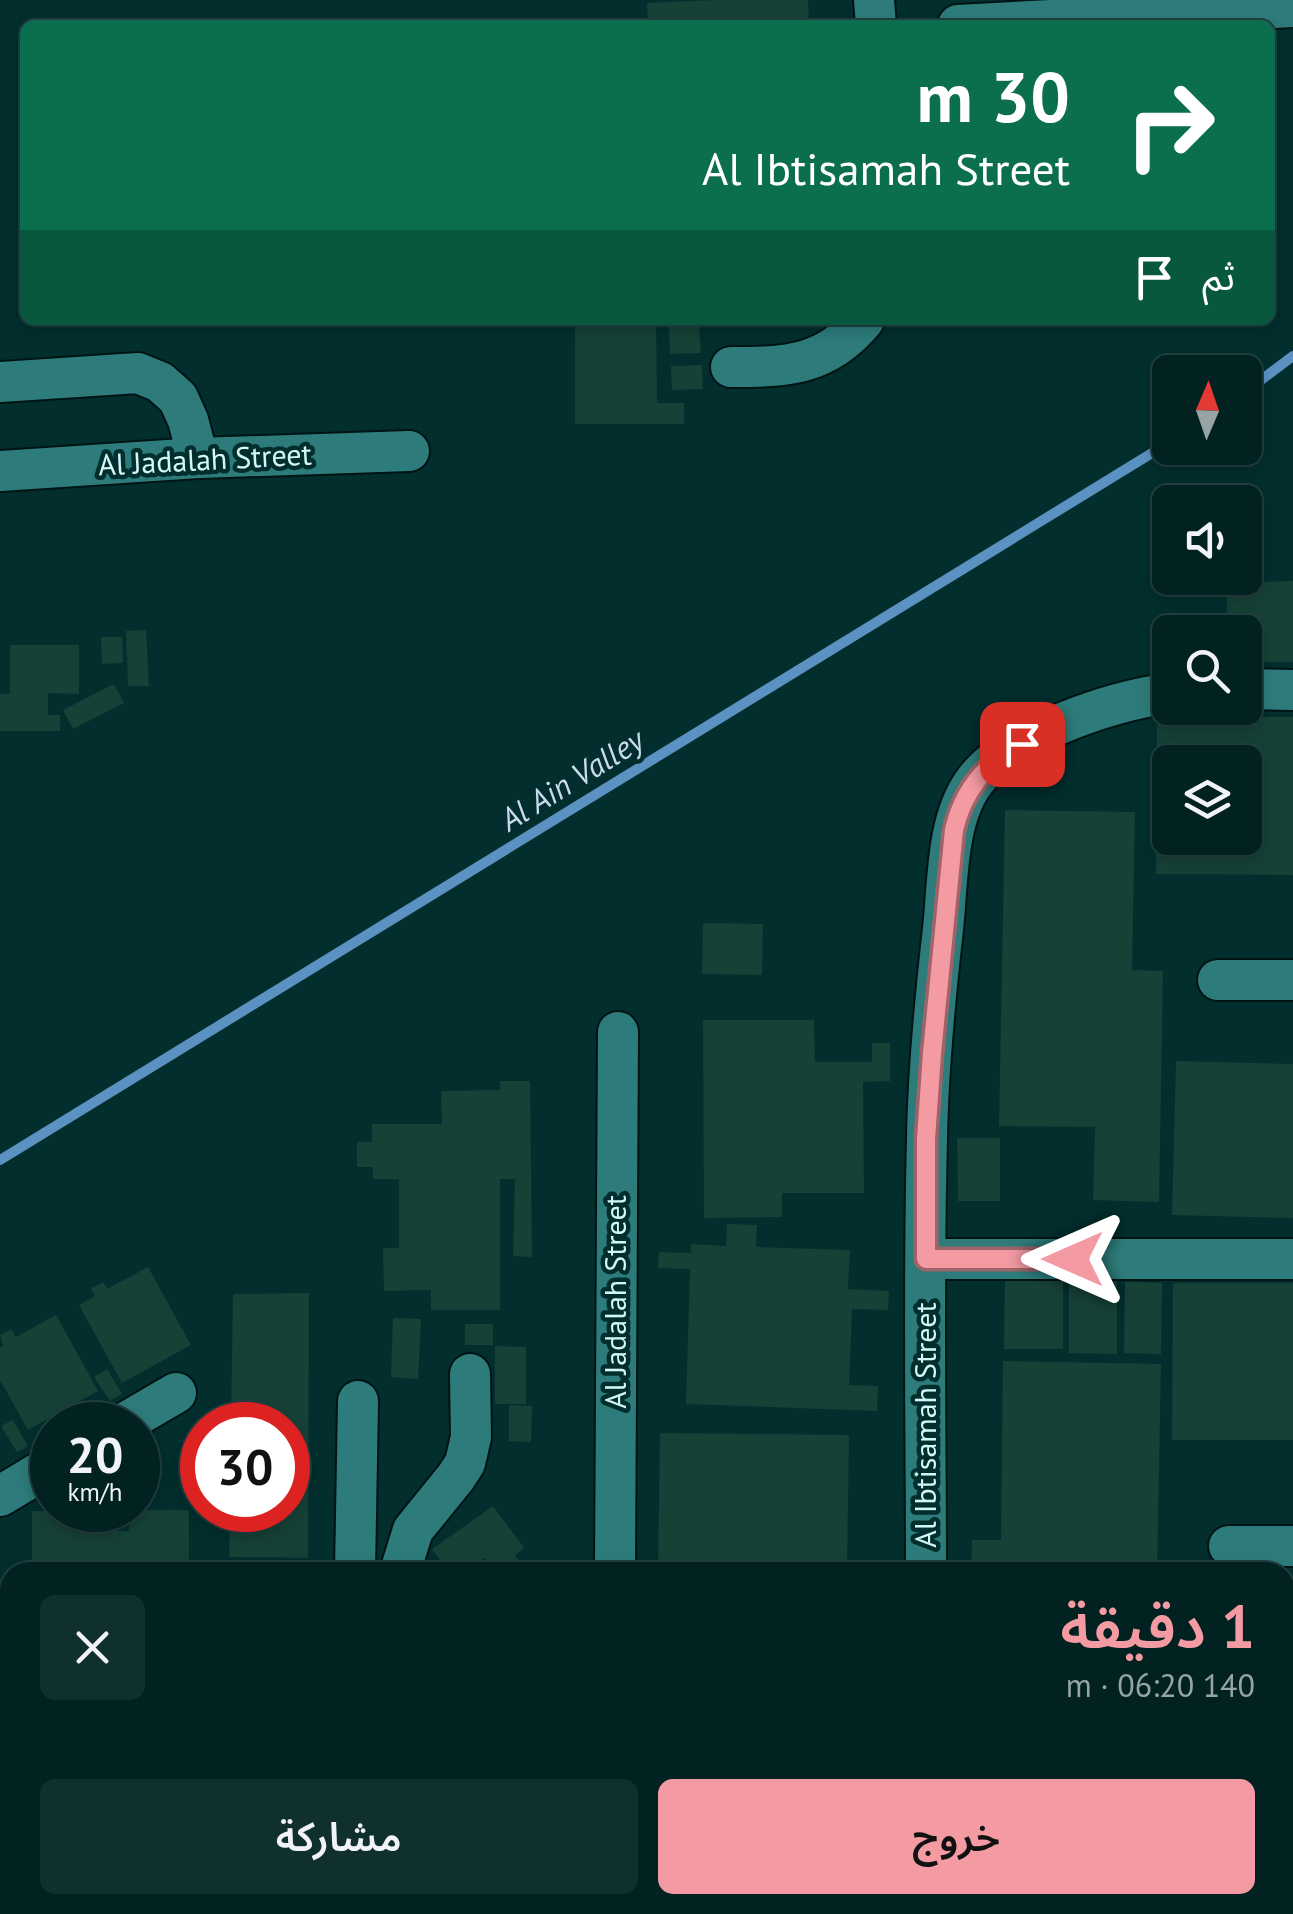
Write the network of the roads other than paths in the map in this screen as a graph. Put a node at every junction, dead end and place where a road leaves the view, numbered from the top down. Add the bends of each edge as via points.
1 (1293, 7) edge
2 (1051, 20) edge
3 (860, 325) edge
4 (731, 368) dead end
5 (0, 382) edge
6 (409, 450) dead end
7 (198, 458) junction
8 (0, 471) edge
9 (1262, 689) edge
10 (1293, 690) edge
11 (1152, 697) edge
12 (1218, 980) dead end
13 (1293, 980) edge
14 (618, 1032) dead end
15 (926, 1259) junction
16 (1293, 1260) edge
17 (470, 1374) dead end
18 (176, 1393) dead end
19 (358, 1401) dead end
20 (160, 1402) edge
21 (30, 1478) edge
22 (0, 1496) edge
23 (1229, 1546) dead end
24 (1293, 1546) edge
25 (356, 1562) edge
26 (403, 1562) edge
27 (614, 1562) edge
28 (926, 1562) edge

1 - 2 street
3 - 4 street via 813,360
5 - 7 street via 138,374 160,382 178,398
6 - 7 street, Al Jadalah Street
7 - 8 street, Al Jadalah Street
9 - 10 street
11 - 15 street, Al Ibtisamah Street via 1065,722 1003,754 972,784 957,814 926,1139
12 - 13 street
14 - 27 street, Al Jadalah Street
15 - 16 street
15 - 28 street, Al Ibtisamah Street
17 - 26 street via 471,1437 464,1463 413,1530
18 - 20 street
19 - 25 street
21 - 22 street
23 - 24 street

